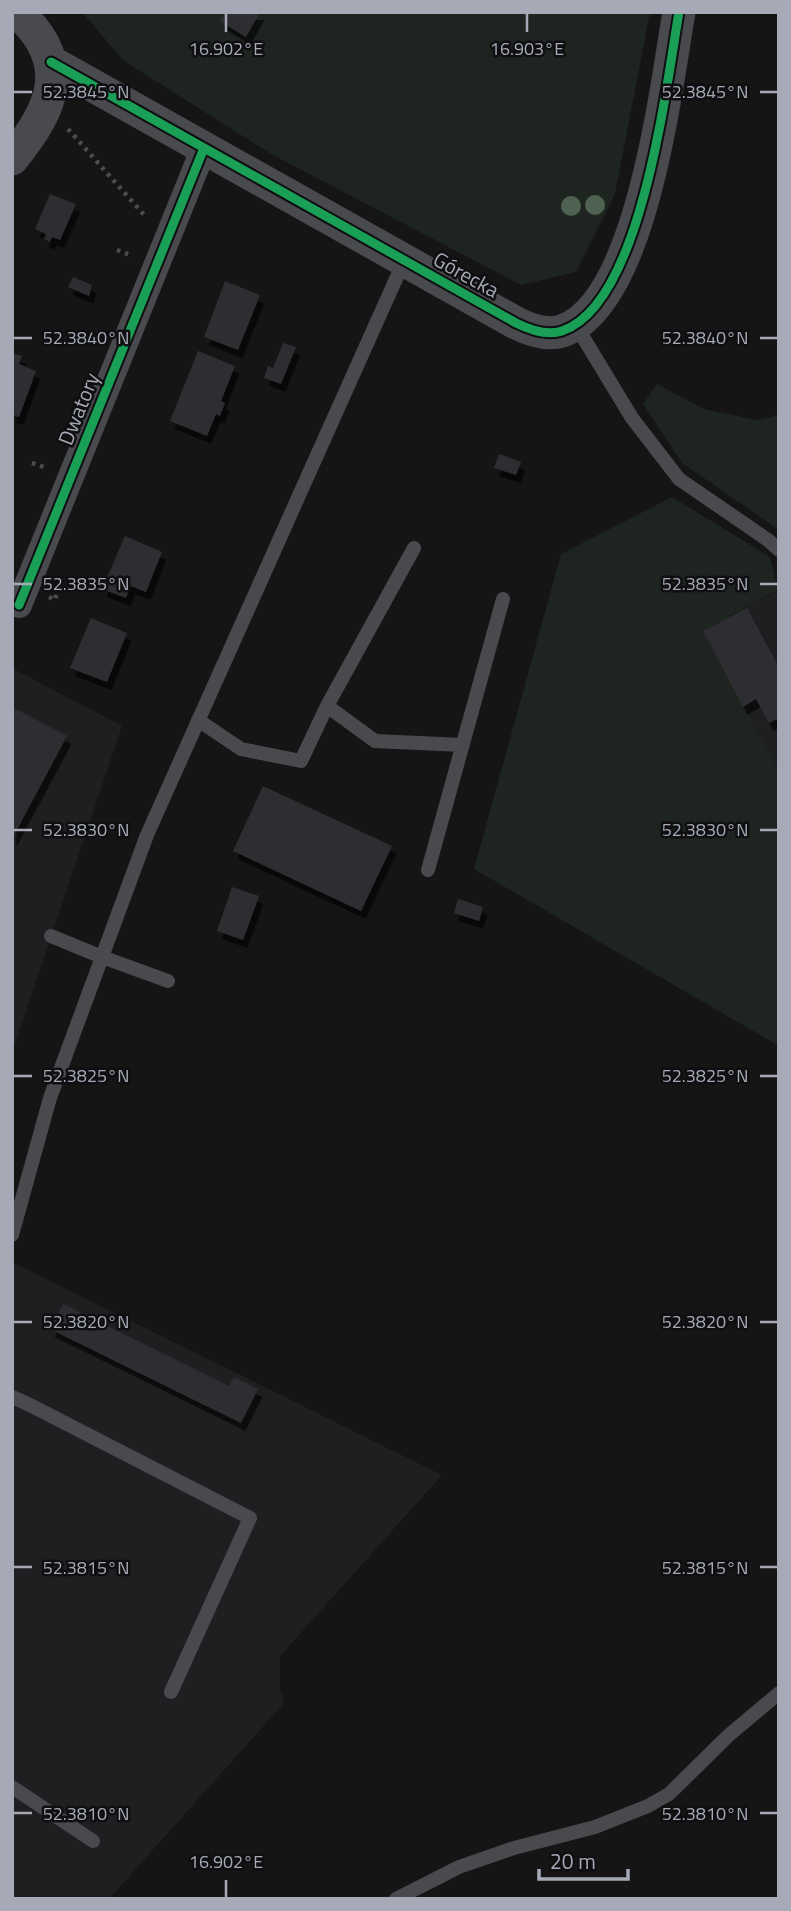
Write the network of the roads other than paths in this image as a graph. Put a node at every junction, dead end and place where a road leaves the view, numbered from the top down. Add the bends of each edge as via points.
1 (17, 12) edge
2 (679, 12) edge
3 (51, 62) junction
4 (204, 148) junction
5 (12, 159) edge
6 (404, 260) junction
7 (575, 324) junction
8 (414, 548) dead end
9 (779, 550) edge
10 (503, 599) dead end
11 (19, 605) dead end
12 (327, 706) junction
13 (198, 720) junction
14 (463, 745) junction
15 (428, 870) dead end
16 (51, 936) dead end
17 (102, 957) junction
18 (168, 981) dead end
19 (12, 1236) edge
20 (12, 1397) edge
21 (171, 1692) dead end
22 (779, 1693) edge
23 (12, 1787) edge
24 (93, 1841) dead end
25 (396, 1899) edge

1 - 3 street via 34,28
2 - 7 street via 635,226 611,283
3 - 4 street, Górecka
3 - 5 street via 44,111
4 - 6 street, Górecka
4 - 11 street, Dwatory
6 - 7 street, Górecka via 532,330 561,331
6 - 13 lane
7 - 9 lane via 632,418 679,479
8 - 12 lane
10 - 14 lane
12 - 13 lane via 301,761 241,749
12 - 14 lane via 375,741
13 - 17 lane
14 - 15 lane
16 - 17 lane
17 - 18 lane
17 - 19 lane via 50,1098
20 - 21 lane via 250,1518
22 - 25 lane via 668,1794 648,1806 595,1827 459,1867
23 - 24 lane

